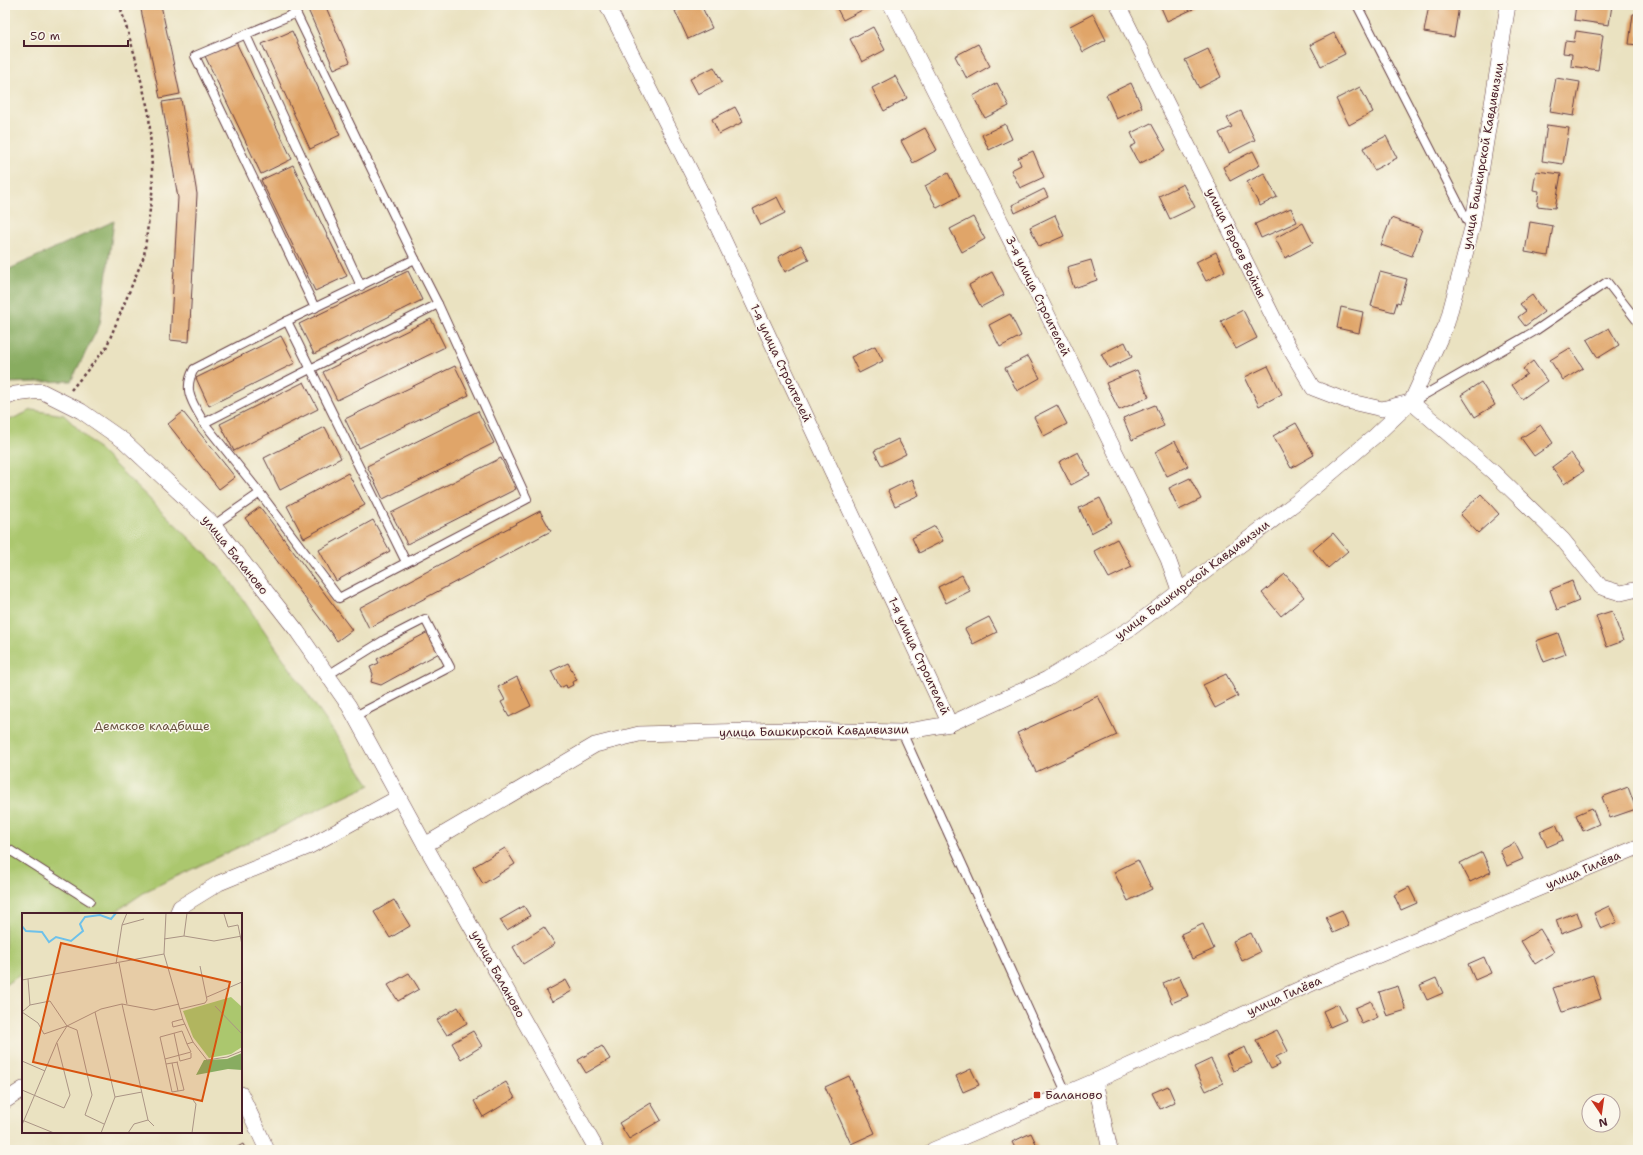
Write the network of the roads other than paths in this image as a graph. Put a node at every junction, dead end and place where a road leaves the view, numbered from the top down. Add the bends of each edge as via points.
1 (607, 5) edge
2 (891, 5) edge
3 (1118, 5) edge
4 (1357, 5) edge
5 (1508, 5) edge
6 (246, 35) junction
7 (1472, 228) junction
8 (415, 259) junction
9 (360, 286) junction
10 (438, 304) junction
11 (315, 308) junction
12 (288, 321) junction
13 (1638, 322) edge
14 (310, 369) junction
15 (5, 398) edge
16 (1411, 402) junction
17 (204, 423) junction
18 (260, 493) junction
19 (214, 525) junction
20 (406, 562) junction
21 (1638, 589) edge
22 (1179, 590) junction
23 (328, 676) junction
24 (355, 716) junction
25 (950, 724) junction
26 (902, 732) junction
27 (399, 797) junction
28 (425, 845) junction
29 (5, 847) edge
30 (1638, 847) edge
31 (90, 901) dead end
32 (177, 913) edge
33 (1095, 1081) junction
34 (22, 1090) edge
35 (1066, 1092) junction
36 (242, 1096) edge
37 (5, 1101) edge
38 (267, 1150) edge
39 (597, 1150) edge
40 (933, 1150) edge
41 (1110, 1150) edge

1 - 25 street, 1-я улица Строителей via 706,202
2 - 22 street, 3-я улица Строителей via 1168,559
3 - 16 street, улица Героев Войны via 1282,335 1313,388 1347,401 1382,409
4 - 7 lane
5 - 7 street, улица Башкирской Кавдивизии
6 - 8 lane via 296,14
6 - 9 lane
6 - 11 lane via 195,56
7 - 16 street, улица Башкирской Кавдивизии via 1447,323
8 - 9 lane
8 - 10 lane
9 - 11 lane
10 - 14 lane
10 - 20 lane via 527,499
11 - 12 lane
12 - 14 lane
12 - 17 lane via 194,369 189,378 190,398
13 - 16 lane via 1607,282 1534,331
14 - 17 lane
14 - 20 lane
15 - 19 street, улица Баланово via 15,394 41,391 81,411 124,441
16 - 21 street via 1499,477 1563,540 1601,587 1621,593
16 - 22 street, улица Башкирской Кавдивизии via 1298,501
17 - 18 lane
18 - 19 lane
18 - 20 lane via 339,598
19 - 23 street, улица Баланово
22 - 25 street, улица Башкирской Кавдивизии via 1131,628 1047,679
23 - 24 street, улица Баланово
23 - 24 lane via 386,638 425,620 450,667
24 - 27 street, улица Баланово
25 - 26 street, улица Башкирской Кавдивизии
26 - 28 street, улица Башкирской Кавдивизии via 787,730 639,734 595,745
26 - 35 lane
27 - 28 street, улица Баланово
27 - 32 street via 310,846 219,883 180,907
28 - 39 street, улица Баланово
29 - 31 lane
30 - 33 street, улица Гилёва via 1333,974
33 - 35 street, улица Гилёва
33 - 41 street
34 - 37 street
35 - 40 street, улица Гилёва
36 - 38 street

